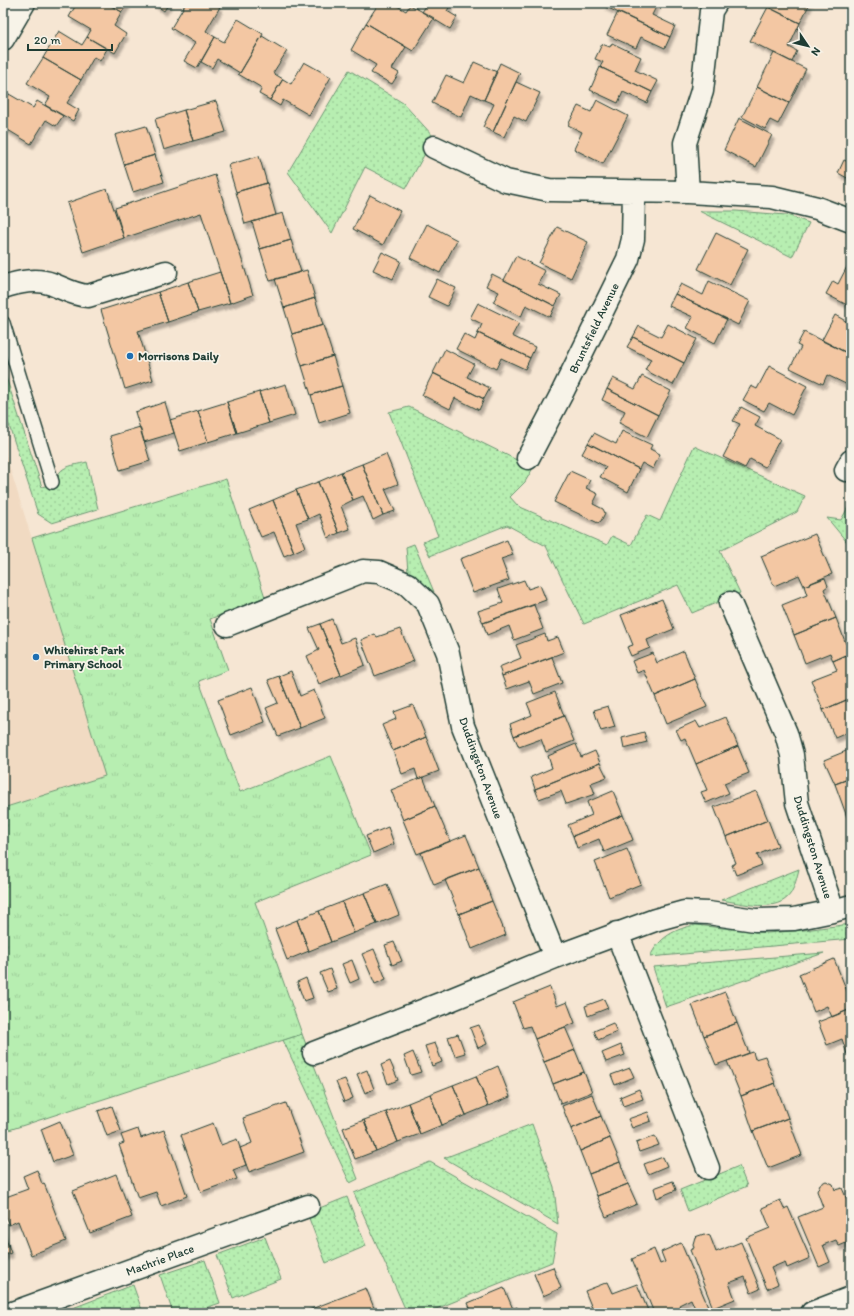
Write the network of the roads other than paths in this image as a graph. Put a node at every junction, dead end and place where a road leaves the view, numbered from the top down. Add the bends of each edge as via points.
1 (24, 3) edge
2 (716, 3) edge
3 (3, 39) edge
4 (434, 147) dead end
5 (634, 192) junction
6 (688, 192) junction
7 (851, 222) edge
8 (166, 272) dead end
9 (3, 287) edge
10 (3, 323) edge
11 (528, 458) dead end
12 (52, 482) dead end
13 (730, 603) dead end
14 (227, 626) dead end
15 (842, 908) edge
16 (616, 933) junction
17 (555, 957) junction
18 (314, 1053) dead end
19 (708, 1168) dead end
20 (308, 1206) dead end
21 (851, 1298) edge
22 (12, 1313) edge
23 (812, 1313) edge

1 - 3 street
2 - 6 street via 711,11 702,91 686,143
4 - 5 street via 506,181 549,190
5 - 6 street
5 - 11 street, Bruntsfield Avenue via 633,240 628,259
6 - 7 street via 772,197 817,208
8 - 9 street via 88,296 78,295 37,280 17,282
10 - 12 lane
13 - 15 street, Duddingston Avenue via 786,733 792,755 797,803
14 - 17 street, Duddingston Avenue via 363,571 386,575 407,584 418,593 428,604 448,653 466,733
15 - 16 street, Duddingston Avenue via 794,919 756,920 684,912
16 - 17 street, Duddingston Avenue
16 - 19 street
17 - 18 street, Duddingston Avenue
20 - 22 street, Machrie Place
21 - 23 street

